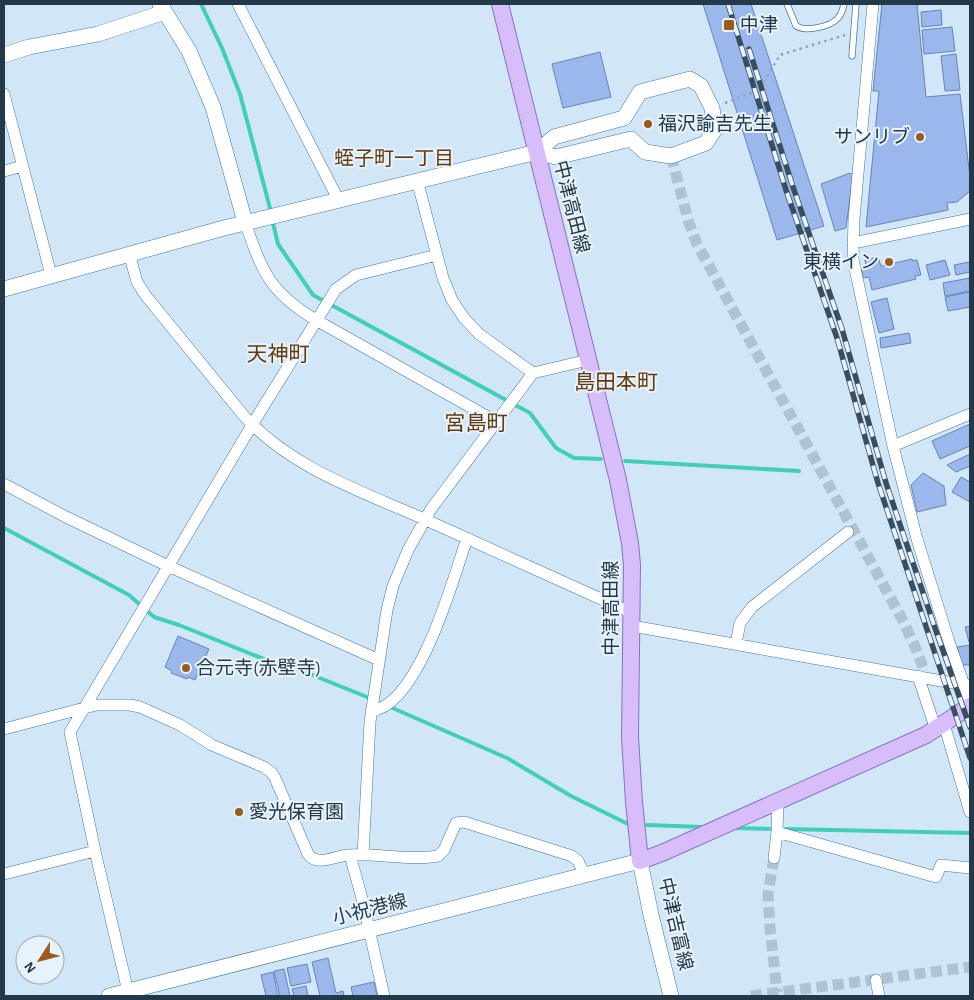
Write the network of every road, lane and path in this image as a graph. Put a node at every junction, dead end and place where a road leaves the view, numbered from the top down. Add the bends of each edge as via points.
1 (238, 4) edge
2 (500, 4) edge
3 (787, 4) edge
4 (844, 4) edge
5 (856, 4) edge
6 (873, 4) edge
7 (162, 8) edge
8 (845, 35) dead end
9 (4, 55) edge
10 (852, 56) dead end
11 (4, 94) edge
12 (712, 108) junction
13 (537, 152) junction
14 (23, 166) junction
15 (4, 171) edge
16 (417, 180) junction
17 (338, 199) junction
18 (970, 219) edge
19 (245, 222) junction
20 (853, 243) junction
21 (129, 253) junction
22 (437, 255) junction
23 (51, 275) junction
24 (4, 289) edge
25 (316, 320) junction
26 (588, 360) junction
27 (533, 373) junction
28 (970, 414) edge
29 (497, 422) junction
30 (252, 425) junction
31 (893, 446) junction
32 (4, 484) edge
33 (424, 519) junction
34 (848, 532) dead end
35 (466, 538) junction
36 (168, 566) junction
37 (632, 620) junction
38 (736, 644) junction
39 (379, 660) junction
40 (918, 676) junction
41 (967, 685) edge
42 (970, 702) edge
43 (970, 706) edge
44 (84, 708) junction
45 (371, 710) junction
46 (940, 727) junction
47 (4, 729) edge
48 (778, 801) junction
49 (970, 812) edge
50 (777, 832) junction
51 (95, 852) junction
52 (350, 855) junction
53 (363, 855) junction
54 (774, 858) tunnel mouth
55 (640, 861) junction
56 (970, 868) edge
57 (4, 874) edge
58 (585, 875) junction
59 (370, 930) junction
60 (876, 980) dead end
61 (129, 994) edge
62 (109, 996) edge
63 (384, 996) edge
64 (671, 996) edge
65 (879, 996) edge

1 - 17 street
2 - 13 main road, 中津高田線
3 - 4 lane via 796,26 806,29 837,20
5 - 10 lane
6 - 20 street
7 - 9 main road via 98,34
7 - 19 main road via 189,51 213,107
8 - 12 path via 780,55 759,90
11 - 14 street
12 - 13 main road via 701,86 690,79 640,92 624,118 554,137
12 - 13 main road via 715,129 706,143 671,156 645,152 631,138 556,157
13 - 16 main road
13 - 26 main road, 中津高田線
14 - 15 street
14 - 23 street
16 - 17 main road
16 - 22 street
17 - 19 main road
18 - 20 street
19 - 21 main road
19 - 25 street via 267,277 285,298
20 - 31 street via 853,259
21 - 23 main road
21 - 30 street via 137,282 146,296
22 - 25 street via 348,280 336,289
22 - 27 street via 447,289 464,318 489,342
23 - 24 main road
25 - 29 street
25 - 30 street
26 - 27 street
26 - 37 main road, 中津高田線 via 626,515 632,565
27 - 29 street
28 - 31 street
29 - 33 street
30 - 33 street via 302,463
30 - 36 street
31 - 41 street via 949,642
32 - 36 street
33 - 35 street
33 - 39 street via 393,586
34 - 38 street via 752,607 738,627
35 - 37 street
35 - 45 street via 437,628 423,658 397,695 382,708
36 - 39 street
36 - 44 street
37 - 38 street
37 - 55 main road, 中津高田線 via 630,745
38 - 40 street
39 - 45 street
40 - 41 street
40 - 46 street
41 - 42 street
43 - 46 main road
44 - 47 street
44 - 51 street via 70,732
44 - 52 street via 119,704 140,707 180,724 212,745 264,767 275,778 310,858 318,861
45 - 53 street
46 - 48 main road
46 - 49 street
48 - 50 street
48 - 55 main road
50 - 54 street
50 - 56 street via 936,877 941,865
51 - 57 street
51 - 61 street
52 - 53 street
52 - 59 street
53 - 58 street via 438,856 456,824 464,822 572,856
55 - 58 main road, 小祝港線
55 - 64 main road, 中津吉富線
58 - 59 main road, 小祝港線
59 - 61 main road, 小祝港線
59 - 63 street
60 - 65 street
61 - 62 main road, 小祝港線

